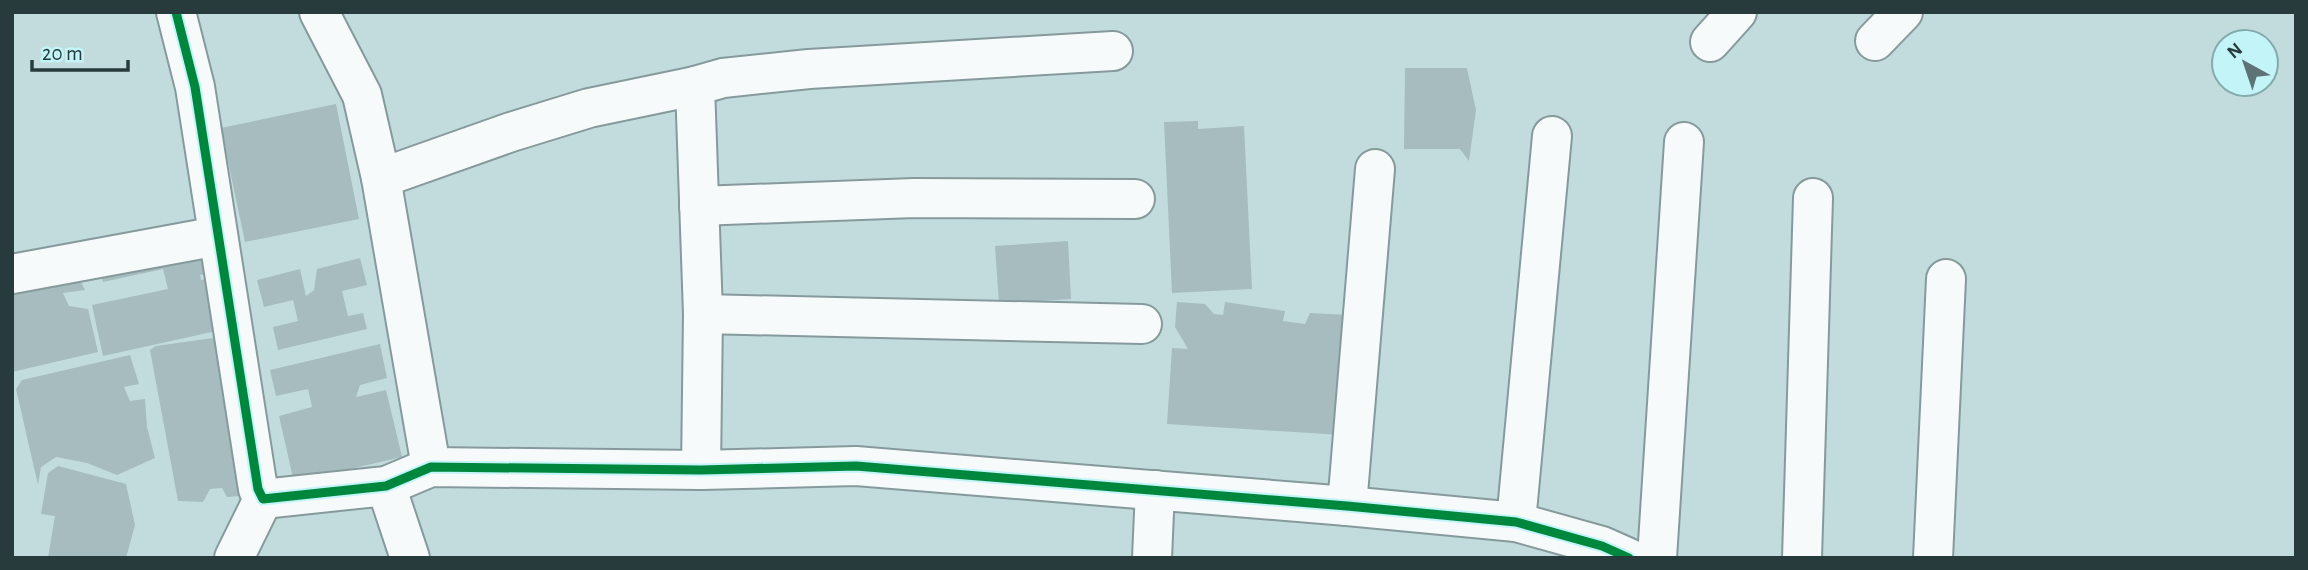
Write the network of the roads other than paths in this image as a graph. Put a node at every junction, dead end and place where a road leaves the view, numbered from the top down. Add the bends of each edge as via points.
1 (176, 12) edge
2 (319, 12) edge
3 (1737, 12) edge
4 (1903, 12) edge
5 (1875, 41) dead end
6 (1710, 42) dead end
7 (1113, 51) dead end
8 (695, 86) junction
9 (1552, 136) dead end
10 (1684, 142) dead end
11 (1375, 169) dead end
12 (382, 178) junction
13 (1814, 198) dead end
14 (1135, 199) dead end
15 (699, 206) junction
16 (218, 236) junction
17 (12, 274) edge
18 (1946, 279) dead end
19 (703, 314) junction
20 (1142, 324) dead end
21 (431, 467) junction
22 (701, 470) junction
23 (386, 486) junction
24 (1154, 490) junction
25 (263, 499) junction
26 (1347, 506) junction
27 (1516, 522) junction
28 (234, 558) edge
29 (410, 558) edge
30 (1152, 558) edge
31 (1629, 558) edge
32 (1657, 558) edge
33 (1802, 558) edge
34 (1933, 558) edge

1 - 16 street via 195,87
2 - 12 street via 362,95
3 - 6 street
4 - 5 street
7 - 8 street via 808,69 723,78
8 - 12 street via 589,108
8 - 15 street
9 - 27 street
10 - 32 street
11 - 26 street
12 - 21 street
13 - 33 street
14 - 15 street via 914,198
15 - 19 street
16 - 17 street
16 - 25 street
18 - 34 street
19 - 20 street
19 - 22 street
21 - 22 street
21 - 23 street
22 - 24 street via 856,466
23 - 25 street
23 - 29 street
24 - 26 street
24 - 30 street
25 - 28 street
26 - 27 street
27 - 31 street

